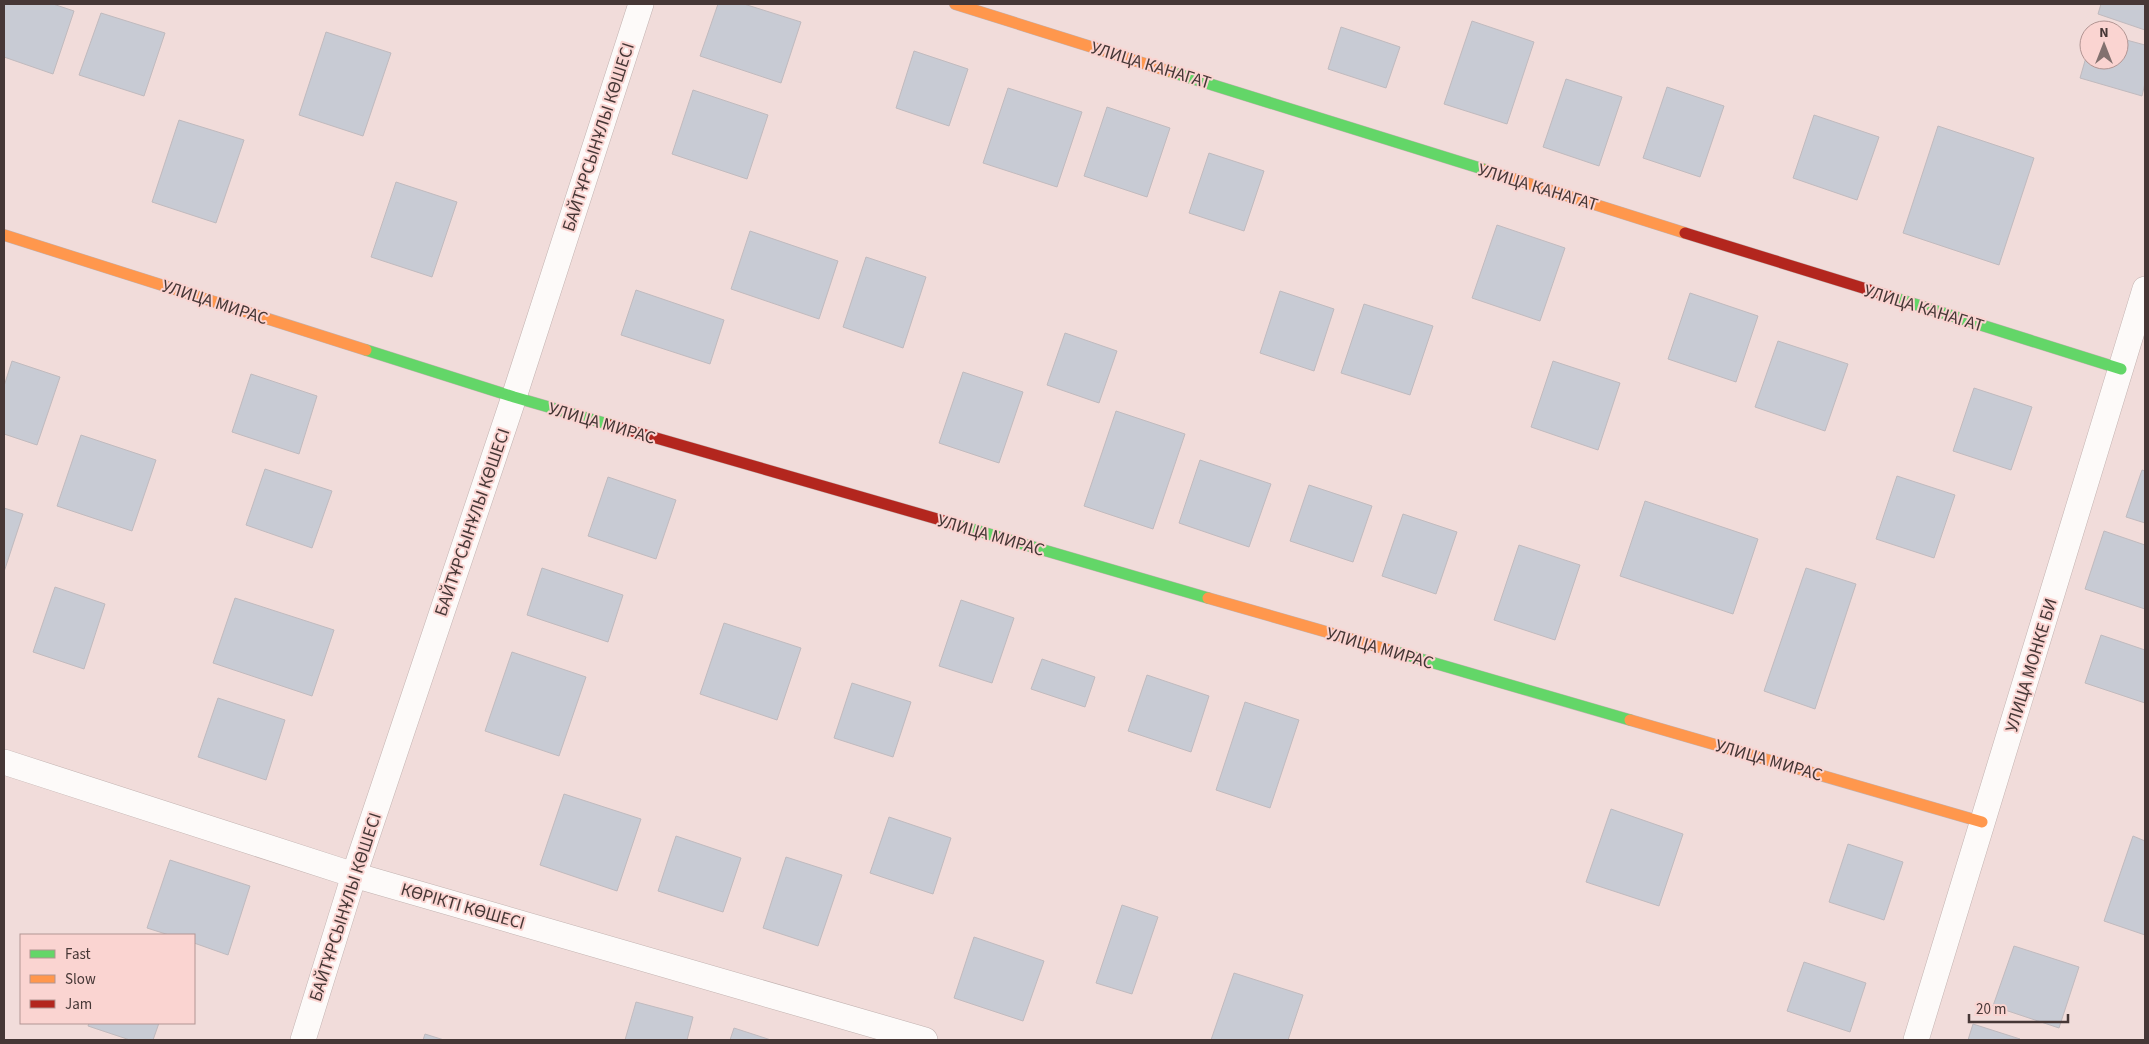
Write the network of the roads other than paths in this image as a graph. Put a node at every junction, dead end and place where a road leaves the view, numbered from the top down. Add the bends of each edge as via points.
1 (641, 4) edge
2 (955, 4) edge
3 (4, 235) edge
4 (2145, 289) edge
5 (2121, 369) junction
6 (514, 397) junction
7 (4, 762) edge
8 (1982, 822) junction
9 (354, 874) junction
10 (303, 1040) edge
11 (925, 1040) edge
12 (1916, 1040) edge

1 - 6 street, БАЙТҰРСЫНҰЛЫ КӨШЕСІ
2 - 5 street, УЛИЦА КАНАГАТ
3 - 6 street, УЛИЦА МИРАС
4 - 5 street, УЛИЦА МОНКЕ БИ
5 - 8 street, УЛИЦА МОНКЕ БИ
6 - 8 street, УЛИЦА МИРАС
6 - 9 street, БАЙТҰРСЫНҰЛЫ КӨШЕСІ
7 - 9 street, КӨРІКТІ КӨШЕСІ
8 - 12 street, УЛИЦА МОНКЕ БИ
9 - 10 street, БАЙТҰРСЫНҰЛЫ КӨШЕСІ
9 - 11 street, КӨРІКТІ КӨШЕСІ

